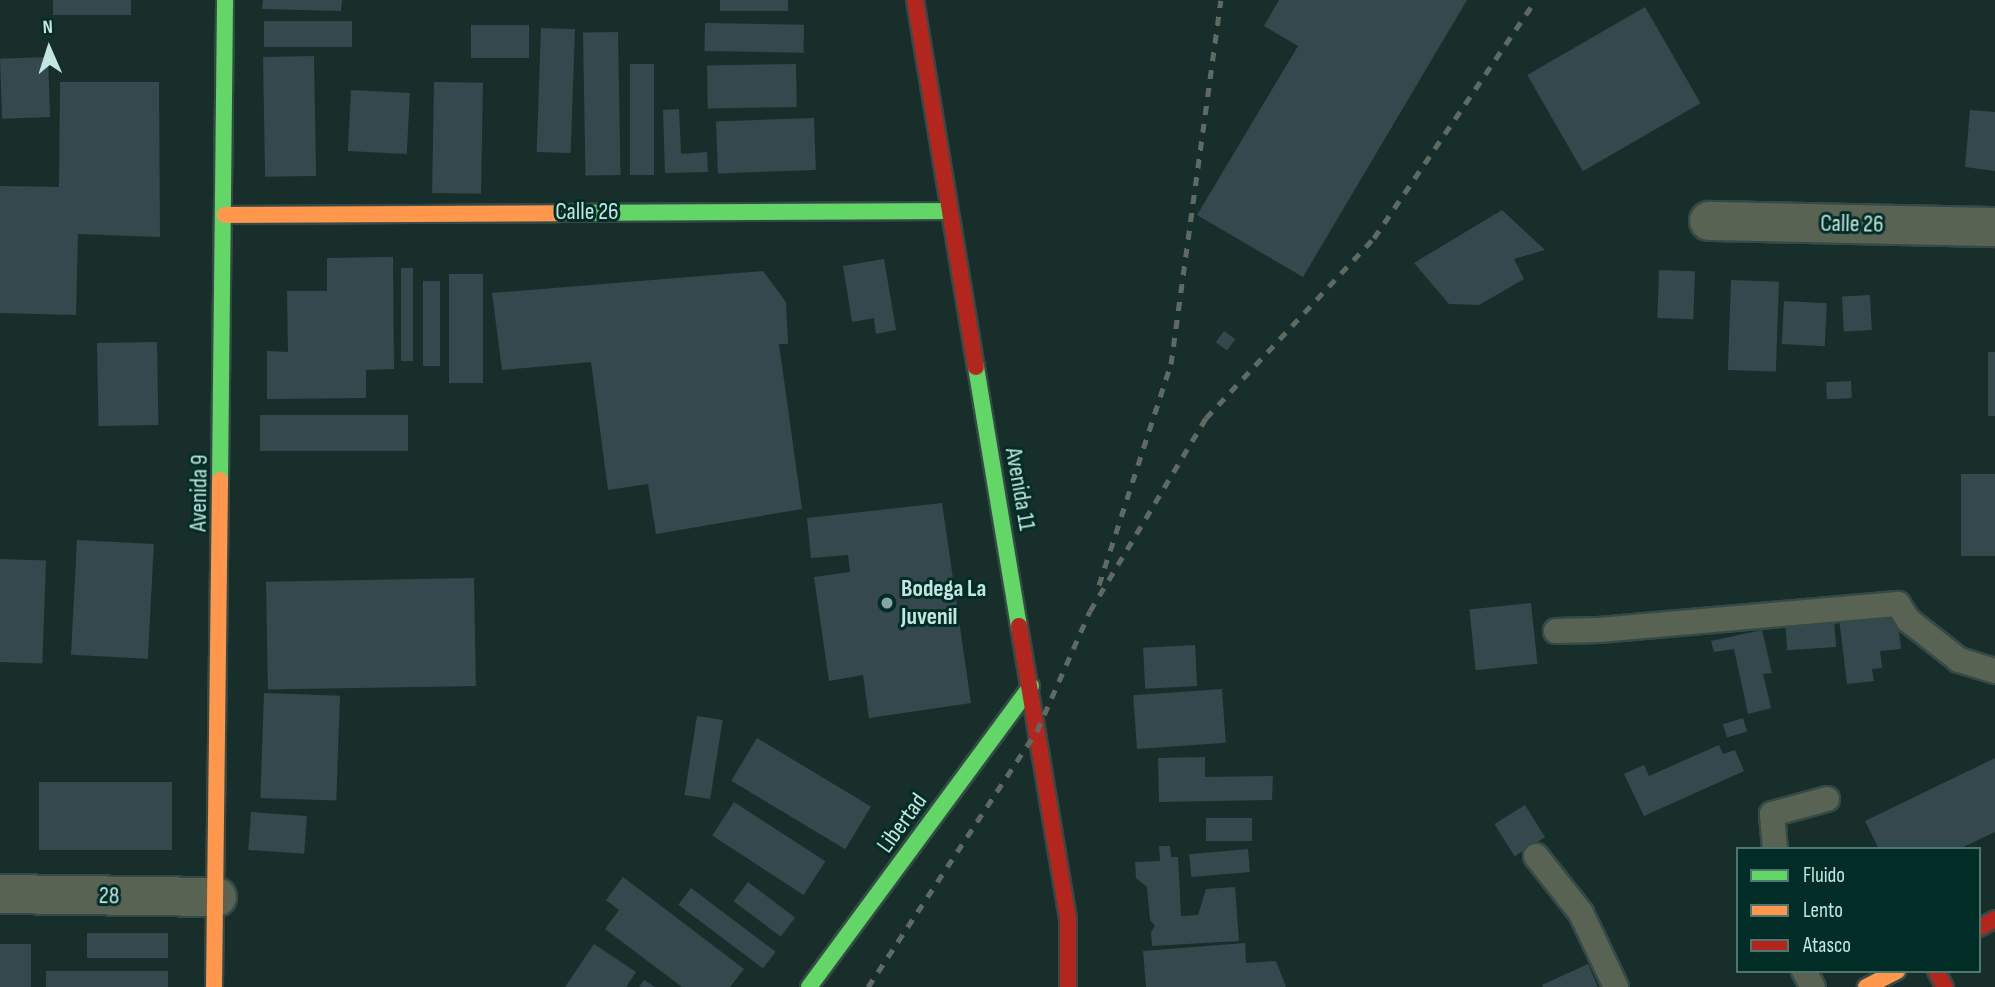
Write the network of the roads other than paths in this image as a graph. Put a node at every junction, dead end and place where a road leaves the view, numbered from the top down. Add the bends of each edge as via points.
1 (225, 0) edge
2 (915, 0) edge
3 (948, 211) junction
4 (225, 215) junction
5 (1709, 221) dead end
6 (1995, 227) edge
7 (1556, 631) dead end
8 (1995, 671) edge
9 (1031, 686) junction
10 (1826, 799) dead end
11 (1775, 847) edge
12 (1536, 856) dead end
13 (0, 894) edge
14 (217, 897) junction
15 (1892, 973) edge
16 (214, 987) edge
17 (809, 987) edge
18 (1068, 987) edge
19 (1616, 987) edge
20 (1866, 987) edge

1 - 4 main road, Avenida 9
2 - 3 main road, Avenida 11
3 - 4 main road, Calle 26
3 - 9 main road, Avenida 11
4 - 14 main road, Avenida 9
5 - 6 street, Calle 26
7 - 8 lane via 1898,604 1908,620 1959,660
9 - 17 main road, Libertad
9 - 18 main road, Avenida 11 via 1068,919
10 - 11 lane via 1772,814
12 - 19 lane via 1581,913
13 - 14 street, 28
14 - 16 main road, Avenida 9
15 - 20 main road

